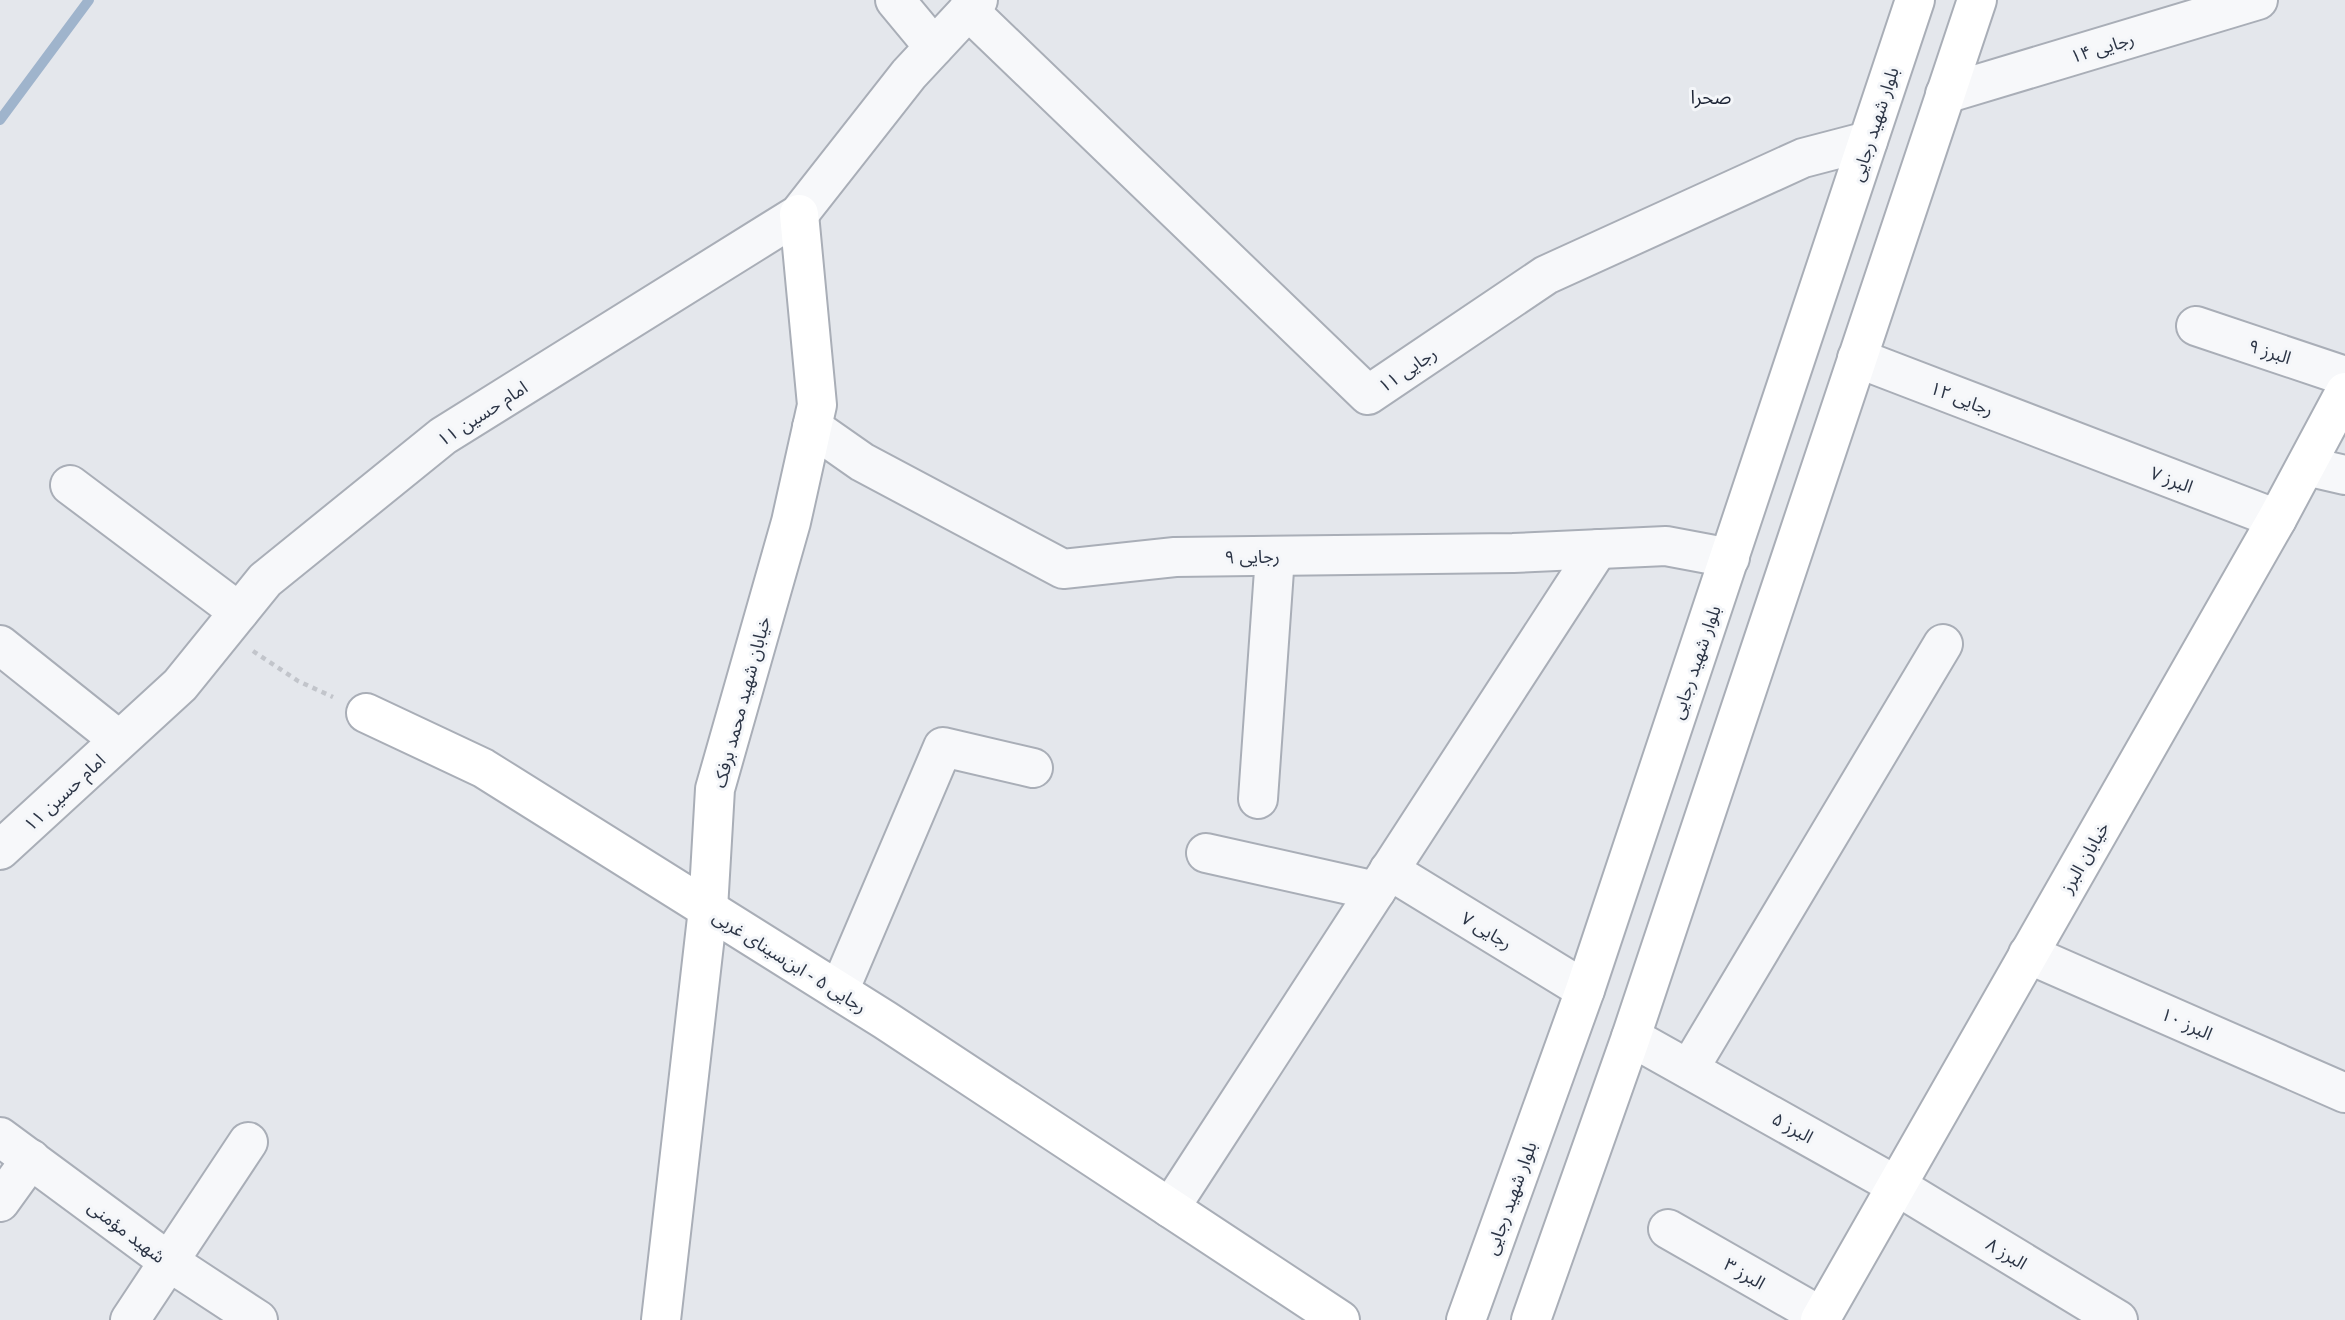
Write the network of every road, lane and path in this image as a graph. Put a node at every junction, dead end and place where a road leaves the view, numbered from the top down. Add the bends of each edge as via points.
1 (895, 0) edge
2 (1914, 0) edge
3 (1977, 0) edge
4 (2258, 0) edge
5 (973, 5) edge
6 (934, 47) junction
7 (1945, 94) junction
8 (1868, 141) junction
9 (799, 214) junction
10 (2196, 326) dead end
11 (1857, 358) junction
12 (2345, 376) edge
13 (2345, 392) edge
14 (812, 427) junction
15 (2067, 438) joint
16 (2305, 466) junction
17 (2345, 475) edge
18 (70, 485) dead end
19 (2277, 519) junction
20 (1598, 549) junction
21 (1275, 556) junction
22 (1730, 558) junction
23 (231, 622) junction
24 (1943, 644) dead end
25 (0, 645) edge
26 (366, 713) joint
27 (119, 740) junction
28 (1033, 768) dead end
29 (1258, 799) dead end
30 (0, 850) edge
31 (1206, 853) dead end
32 (1383, 881) junction
33 (708, 909) junction
34 (2028, 954) junction
35 (1585, 990) junction
36 (839, 991) junction
37 (1631, 1037) junction
38 (1689, 1069) junction
39 (2345, 1093) edge
40 (0, 1137) edge
41 (248, 1142) dead end
42 (31, 1159) junction
43 (1897, 1186) junction
44 (0, 1202) edge
45 (1170, 1208) junction
46 (1668, 1229) dead end
47 (168, 1261) junction
48 (1821, 1318) edge
49 (130, 1320) edge
50 (258, 1320) edge
51 (661, 1320) edge
52 (1340, 1320) edge
53 (1466, 1320) edge
54 (1531, 1320) edge
55 (2118, 1320) edge

1 - 6 street
2 - 8 street, بلوار شهید رجایی
3 - 7 street
4 - 7 street, رجایی ۱۴
5 - 6 street, امام حسین ۱۱
5 - 8 street, رجایی ۱۱ via 1368,395 1546,275 1803,158
6 - 9 street, امام حسین ۱۱
7 - 11 street
8 - 22 street, بلوار شهید رجایی
9 - 14 street, خیابان شهید محمد برفک via 817,405
9 - 23 street, امام حسین ۱۱ via 443,436 265,580
10 - 12 street, البرز ۹
11 - 15 street, رجایی ۱۲
11 - 37 street
13 - 16 street, خیابان البرز
14 - 21 street, رجایی ۹ via 862,462 1063,569 1175,557
14 - 33 street, خیابان شهید محمد برفک via 791,522 715,789
15 - 19 street, البرز ۷
16 - 17 street
16 - 19 street, خیابان البرز
18 - 23 street
19 - 34 street, خیابان البرز
20 - 21 street, رجایی ۹
20 - 22 street, رجایی ۹ via 1666,546
20 - 32 street
21 - 29 street
22 - 35 street, بلوار شهید رجایی
23 - 26 path via 298,681
23 - 27 street, امام حسین ۱۱ via 180,685
24 - 38 street
25 - 27 street
26 - 33 street, رجایی ۵ - ابن‌سینای غربی via 482,768
27 - 30 street, امام حسین ۱۱
28 - 36 street via 943,747
31 - 32 street, رجایی ۷
32 - 35 street, رجایی ۷
32 - 45 street
33 - 36 street, رجایی ۵ - ابن‌سینای غربی
33 - 51 street, خیابان شهید محمد برفک
34 - 39 street, البرز ۱۰
34 - 43 street, خیابان البرز
35 - 53 street, بلوار شهید رجایی
36 - 45 street, رجایی ۵ - ابن‌سینای غربی
37 - 38 street, البرز ۵
37 - 54 street
38 - 43 street, البرز ۵
40 - 42 street, شهید مؤمنی
41 - 47 street
42 - 44 street
42 - 47 street, شهید مؤمنی
43 - 48 street, خیابان البرز
43 - 55 street, البرز ۸
45 - 52 street, رجایی ۵ - ابن‌سینای غربی
46 - 48 street, البرز ۳
47 - 49 street
47 - 50 street, شهید مؤمنی

